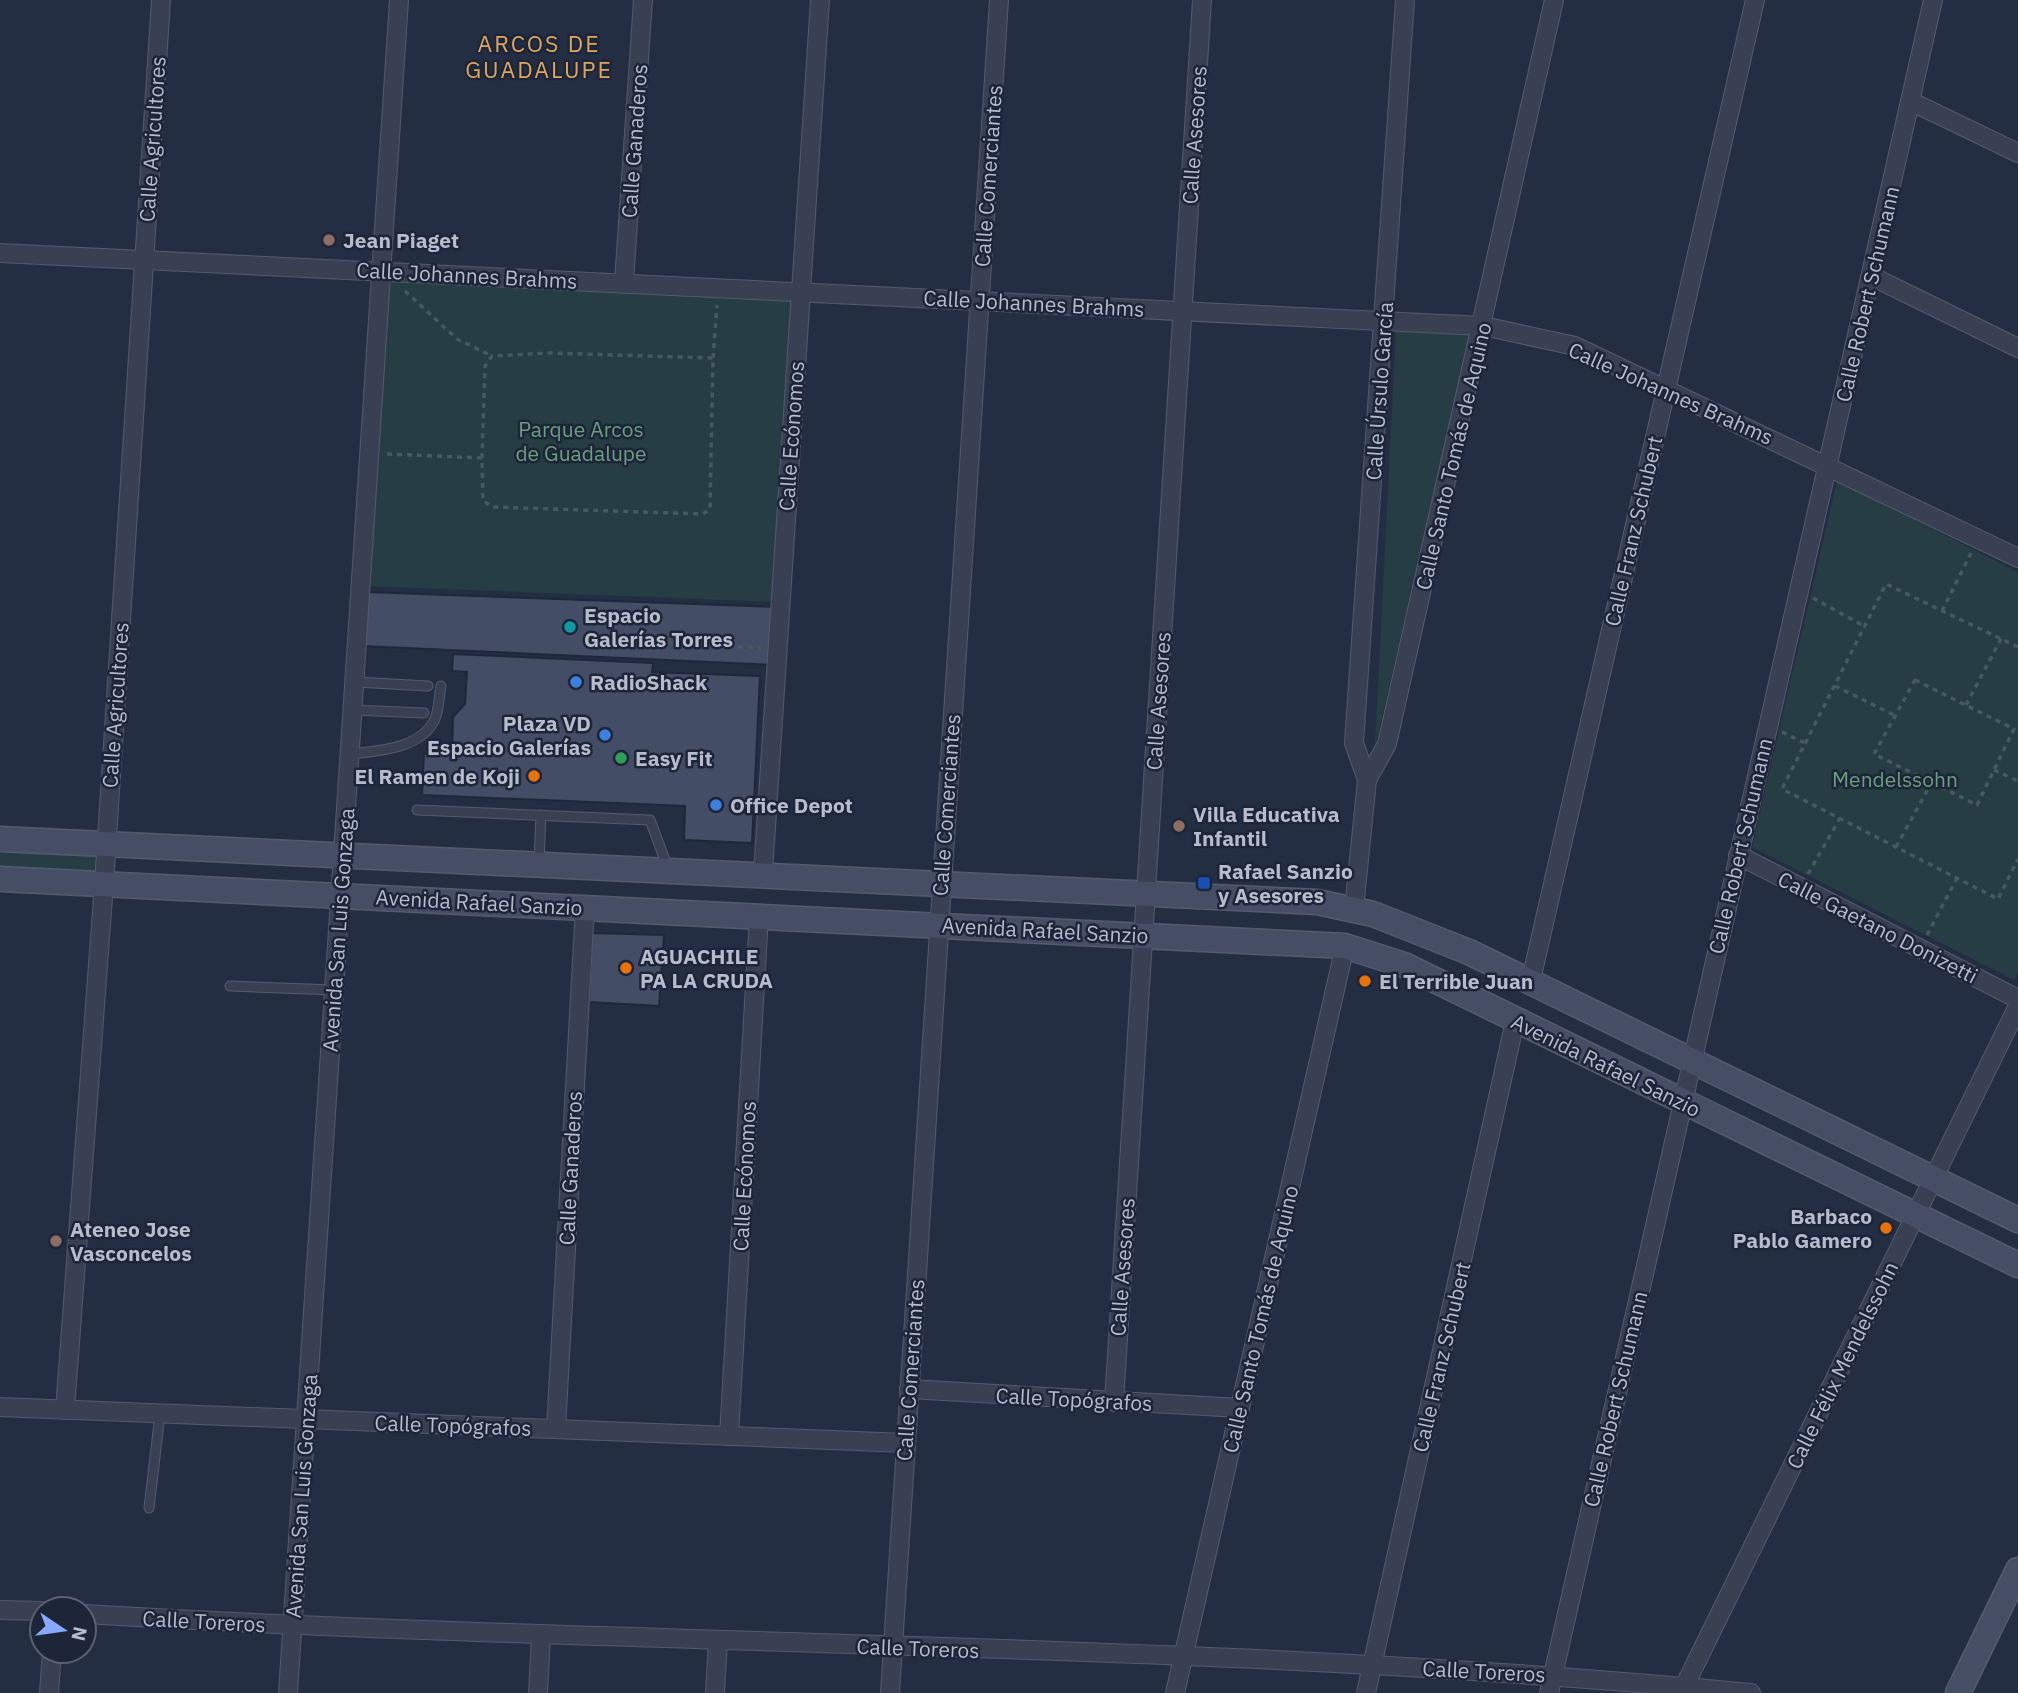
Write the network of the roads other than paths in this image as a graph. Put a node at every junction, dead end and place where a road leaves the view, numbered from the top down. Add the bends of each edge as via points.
1 (161, 0) edge
2 (399, 0) edge
3 (643, 0) edge
4 (820, 0) edge
5 (999, 0) edge
6 (1202, 0) edge
7 (1405, 0) edge
8 (1554, 0) edge
9 (1755, 0) edge
10 (1933, 0) edge
11 (1910, 101) junction
12 (2018, 153) edge
13 (0, 253) edge
14 (144, 258) junction
15 (382, 270) junction
16 (1871, 276) junction
17 (624, 282) junction
18 (802, 290) junction
19 (980, 300) junction
20 (1183, 310) junction
21 (1384, 319) junction
22 (1483, 326) junction
23 (2018, 348) edge
24 (1666, 390) junction
25 (1828, 465) junction
26 (2018, 558) edge
27 (355, 682) junction
28 (428, 686) dead end
29 (441, 686) dead end
30 (353, 710) junction
31 (424, 713) dead end
32 (350, 754) junction
33 (1367, 780) junction
34 (416, 810) dead end
35 (541, 815) junction
36 (0, 839) edge
37 (107, 844) junction
38 (344, 855) junction
39 (1738, 855) junction
40 (539, 864) junction
41 (669, 869) junction
42 (763, 873) junction
43 (0, 879) edge
44 (104, 884) junction
45 (941, 884) junction
46 (1146, 894) junction
47 (340, 895) junction
48 (585, 907) junction
49 (1354, 909) junction
50 (759, 916) junction
51 (938, 924) junction
52 (1143, 935) junction
53 (1345, 946) junction
54 (1531, 980) junction
55 (230, 986) dead end
56 (334, 990) junction
57 (2018, 999) edge
58 (2018, 1006) edge
59 (1516, 1021) junction
60 (1691, 1060) junction
61 (1682, 1101) junction
62 (1933, 1179) junction
63 (1916, 1215) junction
64 (2018, 1220) edge
65 (2018, 1265) edge
66 (909, 1389) junction
67 (1114, 1402) junction
68 (0, 1407) edge
69 (1240, 1408) junction
70 (65, 1410) junction
71 (160, 1414) junction
72 (305, 1420) junction
73 (556, 1429) junction
74 (729, 1436) junction
75 (906, 1443) junction
76 (149, 1508) dead end
77 (2018, 1570) edge
78 (0, 1609) edge
79 (28, 1610) edge
80 (98, 1615) edge
81 (292, 1626) junction
82 (541, 1634) junction
83 (718, 1642) junction
84 (893, 1647) junction
85 (1182, 1658) junction
86 (51, 1665) edge
87 (1372, 1665) junction
88 (1553, 1674) junction
89 (1684, 1687) junction
90 (49, 1693) edge
91 (288, 1693) edge
92 (538, 1693) edge
93 (715, 1693) edge
94 (890, 1693) edge
95 (1175, 1693) edge
96 (1366, 1693) edge
97 (1549, 1693) edge
98 (1751, 1693) edge
99 (1958, 1693) edge

1 - 14 street, Calle Agricultores
2 - 15 street, Avenida San Luis Gonzaga
3 - 17 street, Calle Ganaderos
4 - 18 street, Calle Ecónomos
5 - 19 street, Calle Comerciantes
6 - 20 street, Calle Asesores
7 - 21 street, Calle Úrsulo García
8 - 22 street, Calle Santo Tomás de Aquino
9 - 24 street, Calle Franz Schubert
10 - 11 street, Calle Robert Schumann
11 - 12 street
11 - 16 street, Calle Robert Schumann
13 - 14 street, Calle Johannes Brahms
14 - 15 street, Calle Johannes Brahms
14 - 37 street, Calle Agricultores
15 - 17 street, Calle Johannes Brahms
15 - 27 street, Avenida San Luis Gonzaga
16 - 23 street
16 - 25 street, Calle Robert Schumann
17 - 18 street, Calle Johannes Brahms
18 - 19 street, Calle Johannes Brahms
18 - 42 street, Calle Ecónomos
19 - 20 street, Calle Johannes Brahms
19 - 45 street, Calle Comerciantes
20 - 21 street, Calle Johannes Brahms
20 - 46 street, Calle Asesores
21 - 22 street, Calle Johannes Brahms
21 - 33 street, Calle Úrsulo García via 1354,743
22 - 24 street, Calle Johannes Brahms via 1575,346
22 - 33 street, Calle Santo Tomás de Aquino via 1387,744
24 - 25 street, Calle Johannes Brahms
24 - 54 street, Calle Franz Schubert
25 - 26 street, Calle Johannes Brahms
25 - 39 street, Calle Robert Schumann
27 - 28 lane
27 - 30 street, Avenida San Luis Gonzaga
29 - 32 lane via 435,719 422,737 387,749
30 - 31 lane
30 - 32 street, Avenida San Luis Gonzaga
32 - 38 street, Avenida San Luis Gonzaga
33 - 49 street, Calle Santo Tomás de Aquino
34 - 35 lane
35 - 40 lane
35 - 41 lane via 650,820
36 - 37 main road, Avenida Rafael Sanzio
37 - 38 main road, Avenida Rafael Sanzio
37 - 44 street, Calle Agricultores
38 - 40 main road, Avenida Rafael Sanzio
38 - 47 street, Avenida San Luis Gonzaga
39 - 57 street, Calle Gaetano Donizetti
39 - 60 street, Calle Robert Schumann
40 - 41 main road, Avenida Rafael Sanzio
41 - 42 main road, Avenida Rafael Sanzio
42 - 45 main road, Avenida Rafael Sanzio
43 - 44 main road, Avenida Rafael Sanzio
44 - 47 main road, Avenida Rafael Sanzio
44 - 70 street, Calle Agricultores
45 - 46 main road, Avenida Rafael Sanzio
45 - 51 street, Calle Comerciantes
46 - 49 main road, Avenida Rafael Sanzio via 1317,902
46 - 52 street, Calle Asesores
47 - 48 main road, Avenida Rafael Sanzio
47 - 56 street, Avenida San Luis Gonzaga
48 - 50 main road, Avenida Rafael Sanzio
48 - 73 street, Calle Ganaderos
49 - 54 main road, Avenida Rafael Sanzio via 1416,929
50 - 51 main road, Avenida Rafael Sanzio
50 - 74 street, Calle Ecónomos
51 - 52 main road, Avenida Rafael Sanzio
51 - 66 street, Calle Comerciantes
52 - 53 main road, Avenida Rafael Sanzio
52 - 67 street, Calle Asesores
53 - 59 main road, Avenida Rafael Sanzio via 1404,965
53 - 69 street, Calle Santo Tomás de Aquino
54 - 60 main road, Avenida Rafael Sanzio
55 - 56 lane
56 - 72 street, Avenida San Luis Gonzaga
58 - 62 street, Calle Félix Mendelssohn
59 - 61 main road, Avenida Rafael Sanzio
59 - 87 street, Calle Franz Schubert
60 - 61 street, Calle Robert Schumann
60 - 62 main road, Avenida Rafael Sanzio
61 - 63 main road, Avenida Rafael Sanzio
61 - 88 street, Calle Robert Schumann
62 - 63 street, Calle Félix Mendelssohn
62 - 64 main road, Avenida Rafael Sanzio
63 - 65 main road, Avenida Rafael Sanzio
63 - 89 street, Calle Félix Mendelssohn
66 - 67 street, Calle Topógrafos
66 - 75 street, Calle Comerciantes
67 - 69 street, Calle Topógrafos
68 - 70 street, Calle Topógrafos
69 - 85 street, Calle Santo Tomás de Aquino
70 - 71 street, Calle Topógrafos
71 - 72 street, Calle Topógrafos
71 - 76 lane
72 - 73 street, Calle Topógrafos
72 - 81 street, Avenida San Luis Gonzaga
73 - 74 street, Calle Topógrafos
74 - 75 street, Calle Topógrafos
75 - 84 street, Calle Comerciantes
77 - 99 main road
78 - 79 street
80 - 81 street, Calle Toreros
81 - 82 street, Calle Toreros
81 - 91 street, Avenida San Luis Gonzaga
82 - 83 street, Calle Toreros
82 - 92 street
83 - 84 street, Calle Toreros
83 - 93 street
84 - 85 street, Calle Toreros
84 - 94 street, Calle Comerciantes
85 - 87 street, Calle Toreros
85 - 95 street, Calle Santo Tomás de Aquino
86 - 90 street
87 - 88 street, Calle Toreros
87 - 96 street, Calle Franz Schubert
88 - 89 street, Calle Toreros
88 - 97 street, Calle Robert Schumann
89 - 98 street, Calle Toreros

